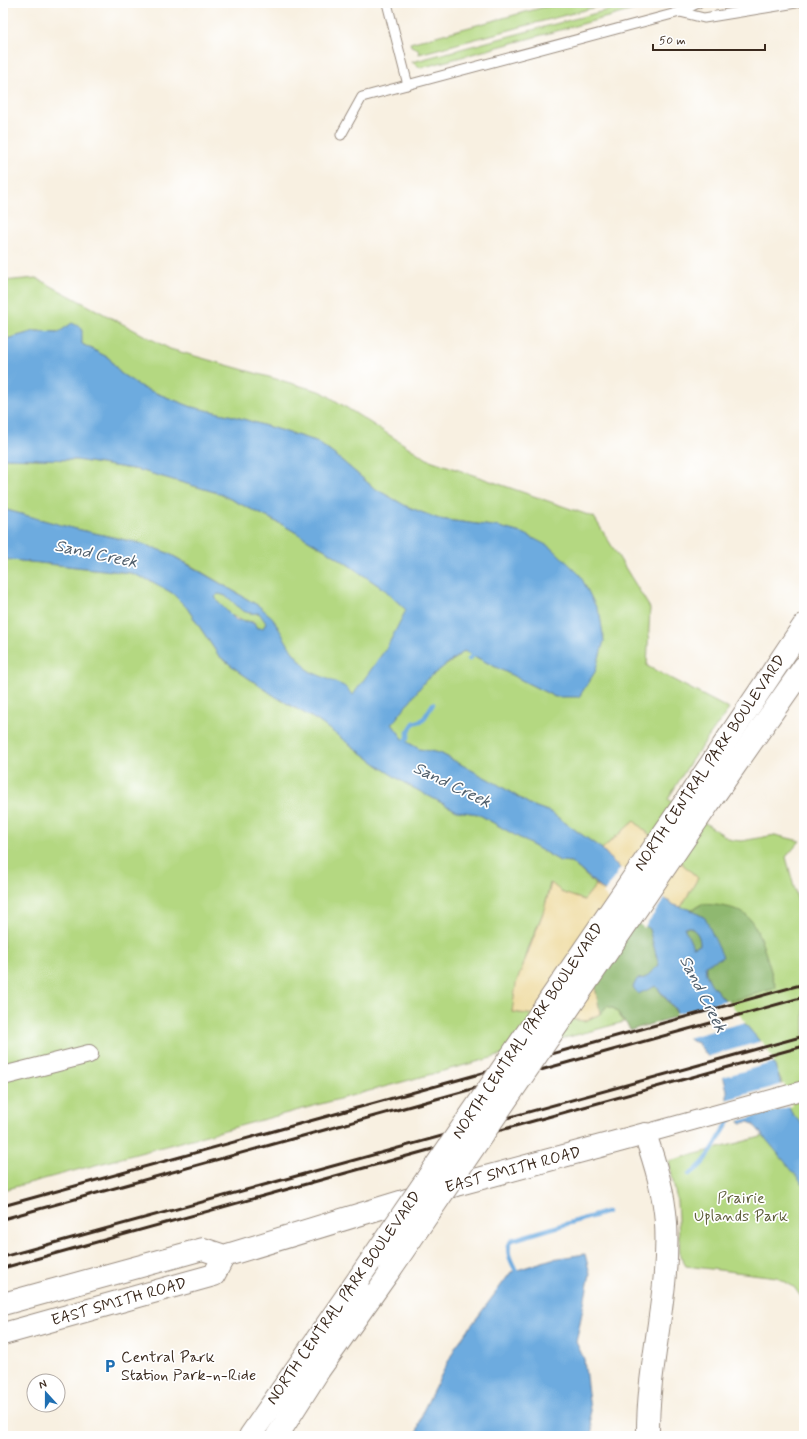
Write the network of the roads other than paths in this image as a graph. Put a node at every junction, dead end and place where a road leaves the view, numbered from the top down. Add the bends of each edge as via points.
1 (386, 3) edge
2 (677, 3) edge
3 (698, 3) edge
4 (796, 3) edge
5 (680, 12) junction
6 (408, 85) junction
7 (341, 135) dead end
8 (804, 625) edge
9 (804, 667) edge
10 (703, 794) junction
11 (89, 1054) dead end
12 (3, 1076) edge
13 (804, 1090) edge
14 (645, 1134) junction
15 (224, 1256) junction
16 (3, 1304) edge
17 (3, 1334) edge
18 (250, 1436) edge
19 (277, 1436) edge
20 (648, 1436) edge

1 - 6 lane
2 - 5 lane
3 - 5 lane
4 - 5 lane via 704,18
5 - 6 lane
6 - 7 lane via 362,97
8 - 10 main road, NORTH CENTRAL PARK BOULEVARD
9 - 10 main road, NORTH CENTRAL PARK BOULEVARD
10 - 18 main road, NORTH CENTRAL PARK BOULEVARD, bridge via 359,1278
10 - 19 main road, NORTH CENTRAL PARK BOULEVARD, bridge via 390,1270 319,1370
11 - 12 street
13 - 14 street, EAST SMITH ROAD
14 - 15 main road, EAST SMITH ROAD via 456,1185
14 - 20 main road via 663,1196 666,1229
15 - 16 main road, EAST SMITH ROAD via 203,1249
15 - 17 main road, EAST SMITH ROAD via 214,1275

